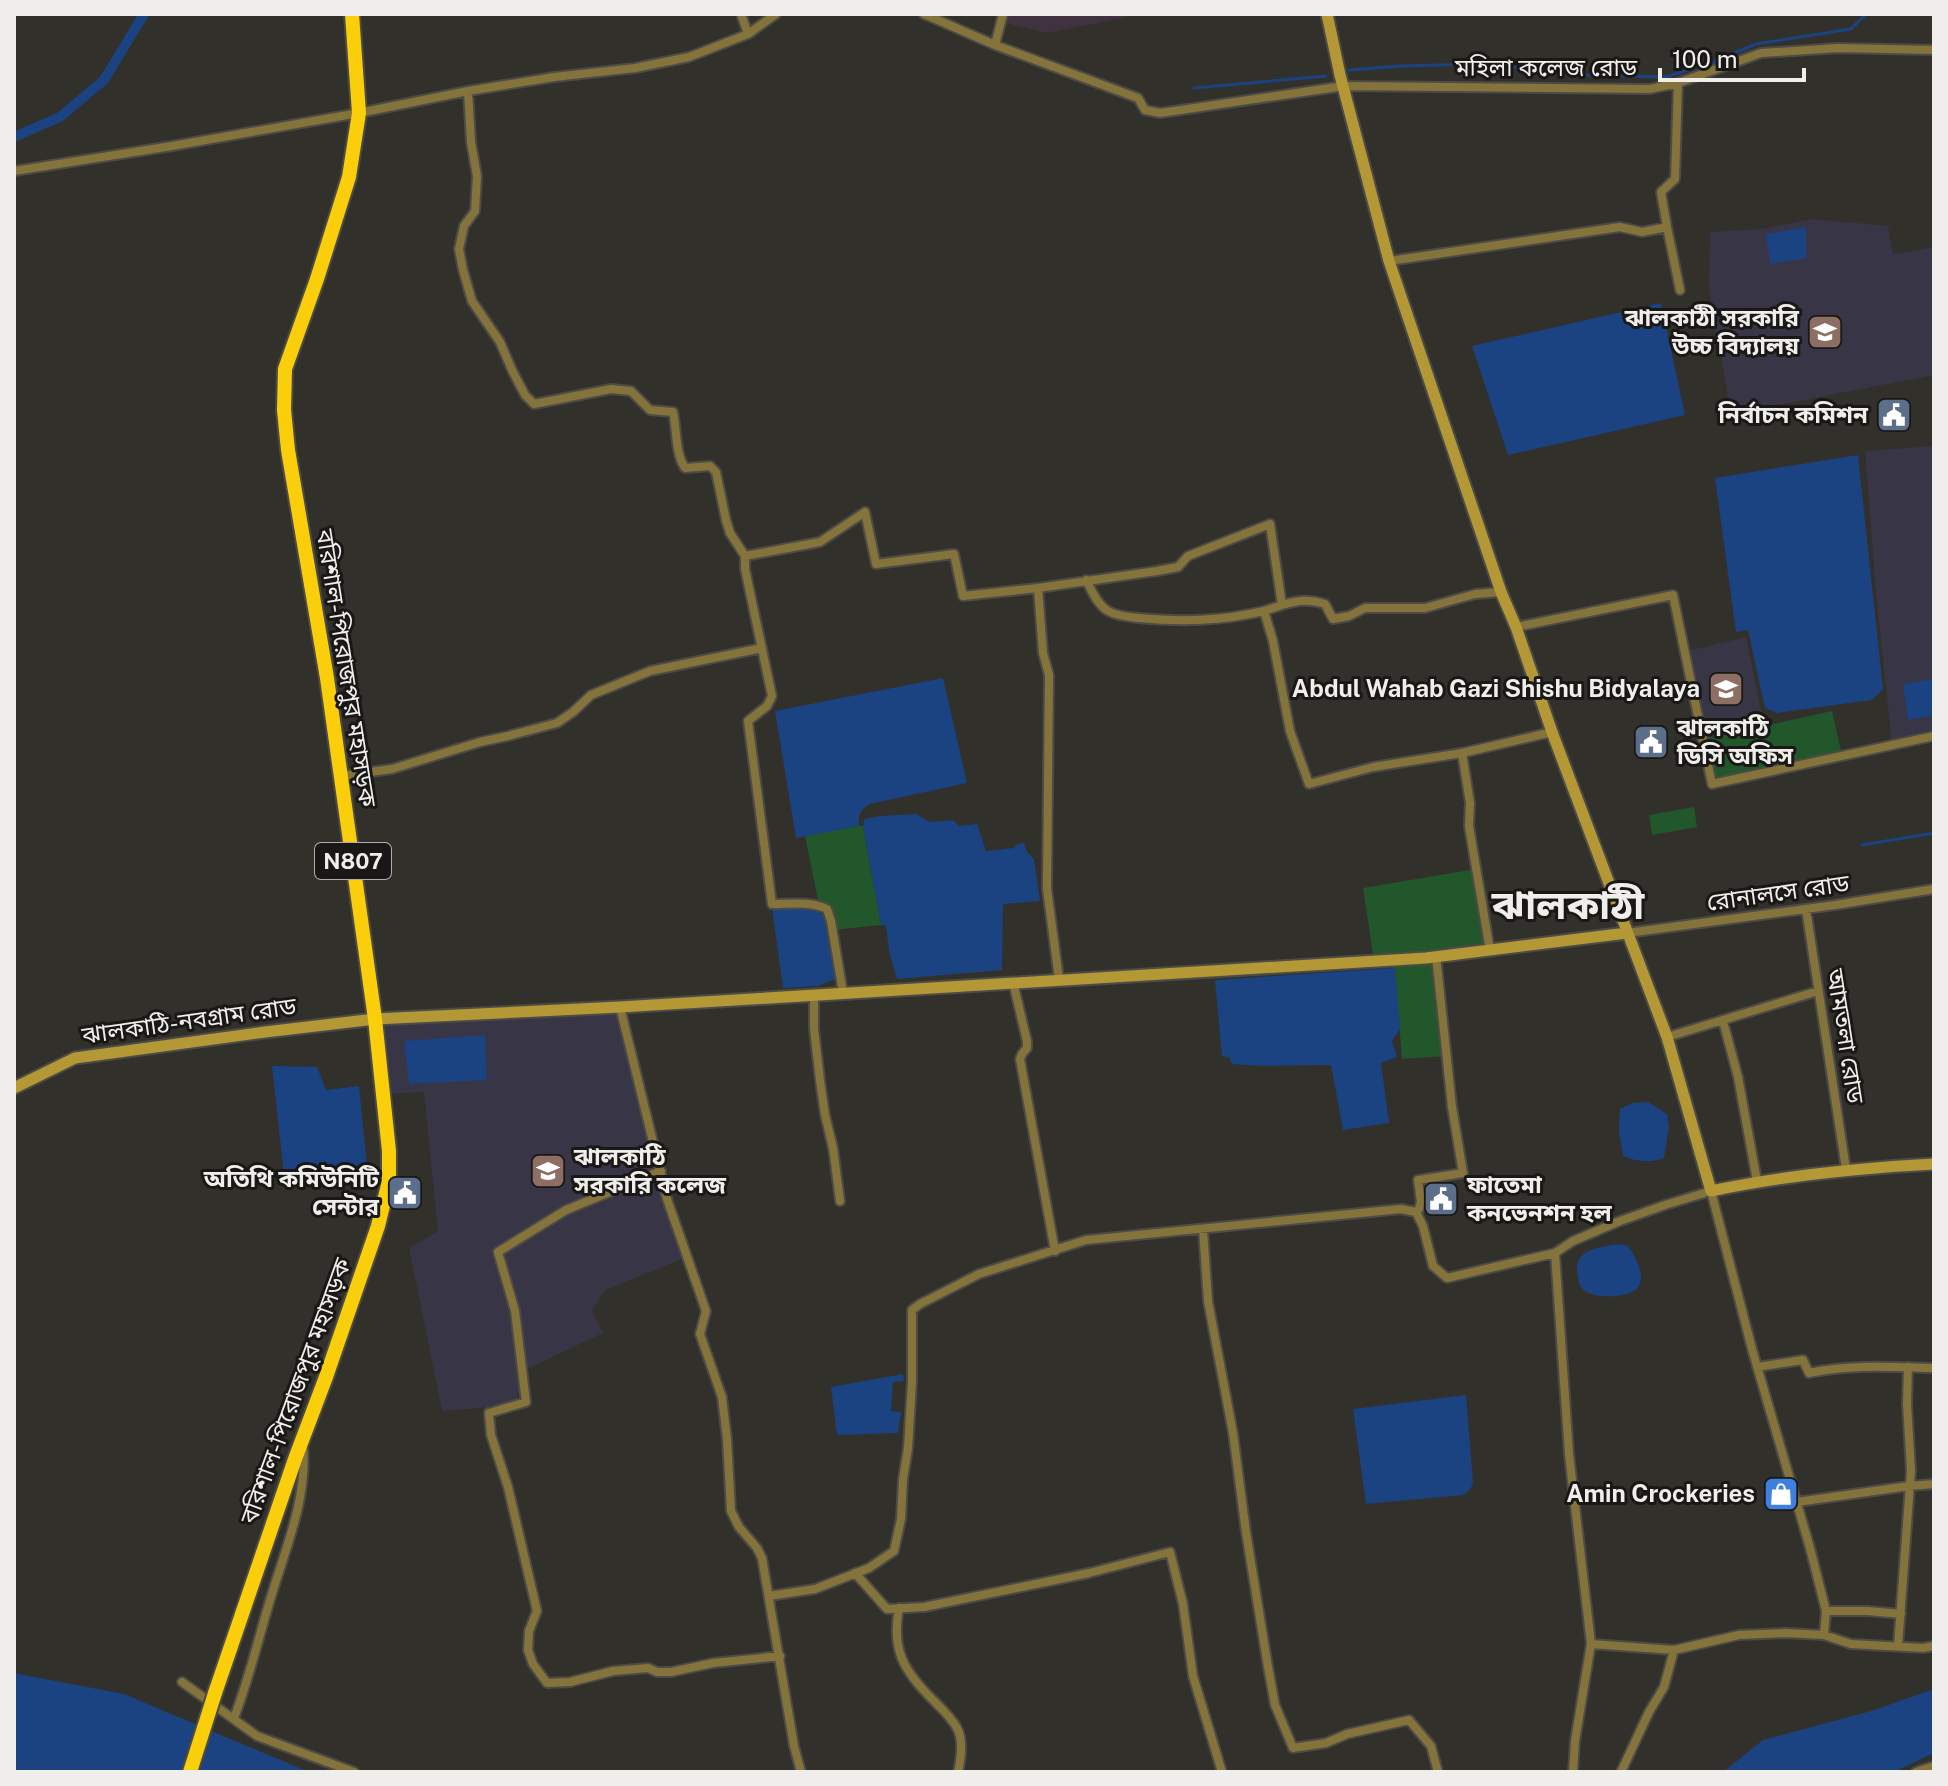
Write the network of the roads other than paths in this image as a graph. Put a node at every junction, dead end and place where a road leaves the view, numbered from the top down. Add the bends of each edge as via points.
1 (352, 14) edge
2 (741, 14) edge
3 (776, 14) edge
4 (924, 14) edge
5 (1003, 14) edge
6 (1327, 14) edge
7 (748, 34) junction
8 (995, 45) junction
9 (1934, 50) edge
10 (1678, 83) junction
11 (1344, 86) junction
12 (468, 91) junction
13 (359, 113) junction
14 (14, 171) edge
15 (1667, 227) junction
16 (1389, 261) junction
17 (1680, 290) dead end
18 (745, 556) junction
19 (1086, 580) junction
20 (1038, 588) junction
21 (1501, 592) junction
22 (1282, 605) junction
23 (1264, 611) junction
24 (1516, 627) junction
25 (762, 648) junction
26 (1552, 732) junction
27 (1934, 736) edge
28 (1462, 753) junction
29 (341, 776) junction
30 (1934, 889) edge
31 (1806, 909) junction
32 (1627, 933) junction
33 (1490, 951) junction
34 (1436, 956) junction
35 (1059, 979) junction
36 (1013, 982) junction
37 (1818, 991) junction
38 (843, 993) junction
39 (814, 995) junction
40 (620, 1007) junction
41 (375, 1019) junction
42 (1723, 1021) junction
43 (1667, 1037) junction
44 (14, 1088) edge
45 (1934, 1164) edge
46 (1846, 1169) junction
47 (661, 1171) junction
48 (1757, 1181) junction
49 (1711, 1191) junction
50 (840, 1201) dead end
51 (1416, 1212) junction
52 (1203, 1229) junction
53 (1055, 1251) junction
54 (1555, 1253) junction
55 (1757, 1367) junction
56 (1908, 1367) junction
57 (1934, 1368) edge
58 (302, 1439) junction
59 (1934, 1484) edge
60 (1909, 1486) junction
61 (1797, 1502) junction
62 (855, 1573) junction
63 (769, 1596) junction
64 (899, 1608) junction
65 (1826, 1611) junction
66 (1901, 1614) junction
67 (1824, 1635) junction
68 (1591, 1644) junction
69 (1898, 1646) junction
70 (1934, 1646) edge
71 (1674, 1650) junction
72 (780, 1656) junction
73 (182, 1682) dead end
74 (234, 1718) junction
75 (1934, 1766) edge
76 (190, 1772) edge
77 (354, 1772) edge
78 (801, 1772) edge
79 (958, 1772) edge
80 (1222, 1772) edge
81 (1438, 1772) edge
82 (1573, 1772) edge
83 (1621, 1772) edge
84 (1916, 1772) edge

1 - 13 highway, বরিশাল-পিরোজপুর মহাসড়ক / N807
2 - 7 street
3 - 7 street
4 - 8 street, মহিলা কলেজ রোড
5 - 8 street
6 - 11 main road
7 - 12 street via 689,57
8 - 11 street, মহিলা কলেজ রোড via 1138,98 1145,110 1160,113
9 - 10 street, মহিলা কলেজ রোড via 1761,53
10 - 11 street, মহিলা কলেজ রোড via 1650,89
10 - 15 street via 1675,179 1661,192
11 - 16 main road
12 - 13 street
12 - 18 street via 477,176 475,211 464,226 459,249 472,301 500,342 525,395 534,404 611,389 631,391 650,410 673,412 680,461 685,468 710,466 716,472 730,533
13 - 14 street
13 - 29 highway, বরিশাল-পিরোজপুর মহাসড়ক / N807 via 349,177 285,369 288,450
15 - 16 street via 1642,232 1620,227
15 - 17 street
16 - 21 main road
18 - 20 street via 820,542 865,512 876,564 954,554 963,596
18 - 25 street
19 - 20 street
19 - 22 street via 1178,567 1188,556 1270,524
19 - 23 street via 1108,612 1129,617 1201,621
20 - 35 street via 1049,675 1047,889
21 - 22 street via 1425,608 1365,608 1333,619 1325,604 1311,599
21 - 24 main road
22 - 23 street
23 - 28 street via 1290,731 1309,784
24 - 26 main road
24 - 27 street via 1673,595 1712,784
25 - 29 street via 650,671 591,695 557,723 392,769
25 - 38 street via 772,696 748,721 772,904 827,909
26 - 28 street
26 - 32 main road
28 - 33 street
29 - 41 highway, বরিশাল-পিরোজপুর মহাসড়ক / N807
30 - 31 street, রোনালসে রোড
31 - 32 street, রোনালসে রোড
31 - 37 street, আমতলা রোড
32 - 33 main road, ঝালকাঠি-নবগ্রাম রোড
32 - 43 main road
33 - 34 main road, ঝালকাঠি-নবগ্রাম রোড
34 - 35 main road, ঝালকাঠি-নবগ্রাম রোড
34 - 51 street via 1463,1173 1418,1180 1421,1202
35 - 36 main road, ঝালকাঠি-নবগ্রাম রোড
36 - 38 main road, ঝালকাঠি-নবগ্রাম রোড
36 - 53 street via 1027,1041 1020,1059
37 - 42 street
37 - 46 street, আমতলা রোড
38 - 39 main road, ঝালকাঠি-নবগ্রাম রোড
39 - 40 main road, ঝালকাঠি-নবগ্রাম রোড
39 - 50 street via 820,1080
40 - 41 main road, ঝালকাঠি-নবগ্রাম রোড
40 - 47 street
41 - 44 main road, ঝালকাঠি-নবগ্রাম রোড via 75,1058
41 - 58 highway, বরিশাল-পিরোজপুর মহাসড়ক / N807 via 389,1181
42 - 43 street
42 - 48 street
43 - 49 main road
45 - 46 main road
46 - 48 main road
47 - 63 street via 706,1311 700,1334 722,1397 731,1511 762,1558
47 - 72 street via 566,1210 498,1252 515,1311 526,1402 489,1413 537,1611 528,1650 547,1683 613,1671 671,1672
48 - 49 main road
49 - 54 street via 1620,1221
49 - 55 street
51 - 52 street via 1401,1209
51 - 54 street via 1433,1266 1447,1278
52 - 53 street via 1086,1240
52 - 81 street via 1208,1301 1253,1582 1275,1705 1293,1748 1409,1720 1431,1746
53 - 62 street via 979,1274 912,1310 908,1448 897,1540 894,1551
54 - 68 street via 1569,1454
55 - 56 street via 1803,1360 1809,1373
55 - 61 street
56 - 57 street
56 - 60 street
58 - 74 street via 305,1466 292,1532
58 - 76 highway, বরিশাল-পিরোজপুর মহাসড়ক / N807, bridge
59 - 60 street
60 - 61 street
60 - 66 street
61 - 65 street
62 - 63 street via 815,1589
62 - 64 street via 887,1609
63 - 72 street
64 - 79 street via 902,1661 958,1730
64 - 80 street via 1021,1588 1170,1552 1193,1676
65 - 66 street
65 - 67 street
66 - 69 street
67 - 69 street via 1851,1644
67 - 71 street via 1739,1635
68 - 71 street
68 - 82 street
69 - 70 street
71 - 83 street via 1664,1687
72 - 78 street
73 - 74 street
74 - 77 street via 257,1736
75 - 84 street

